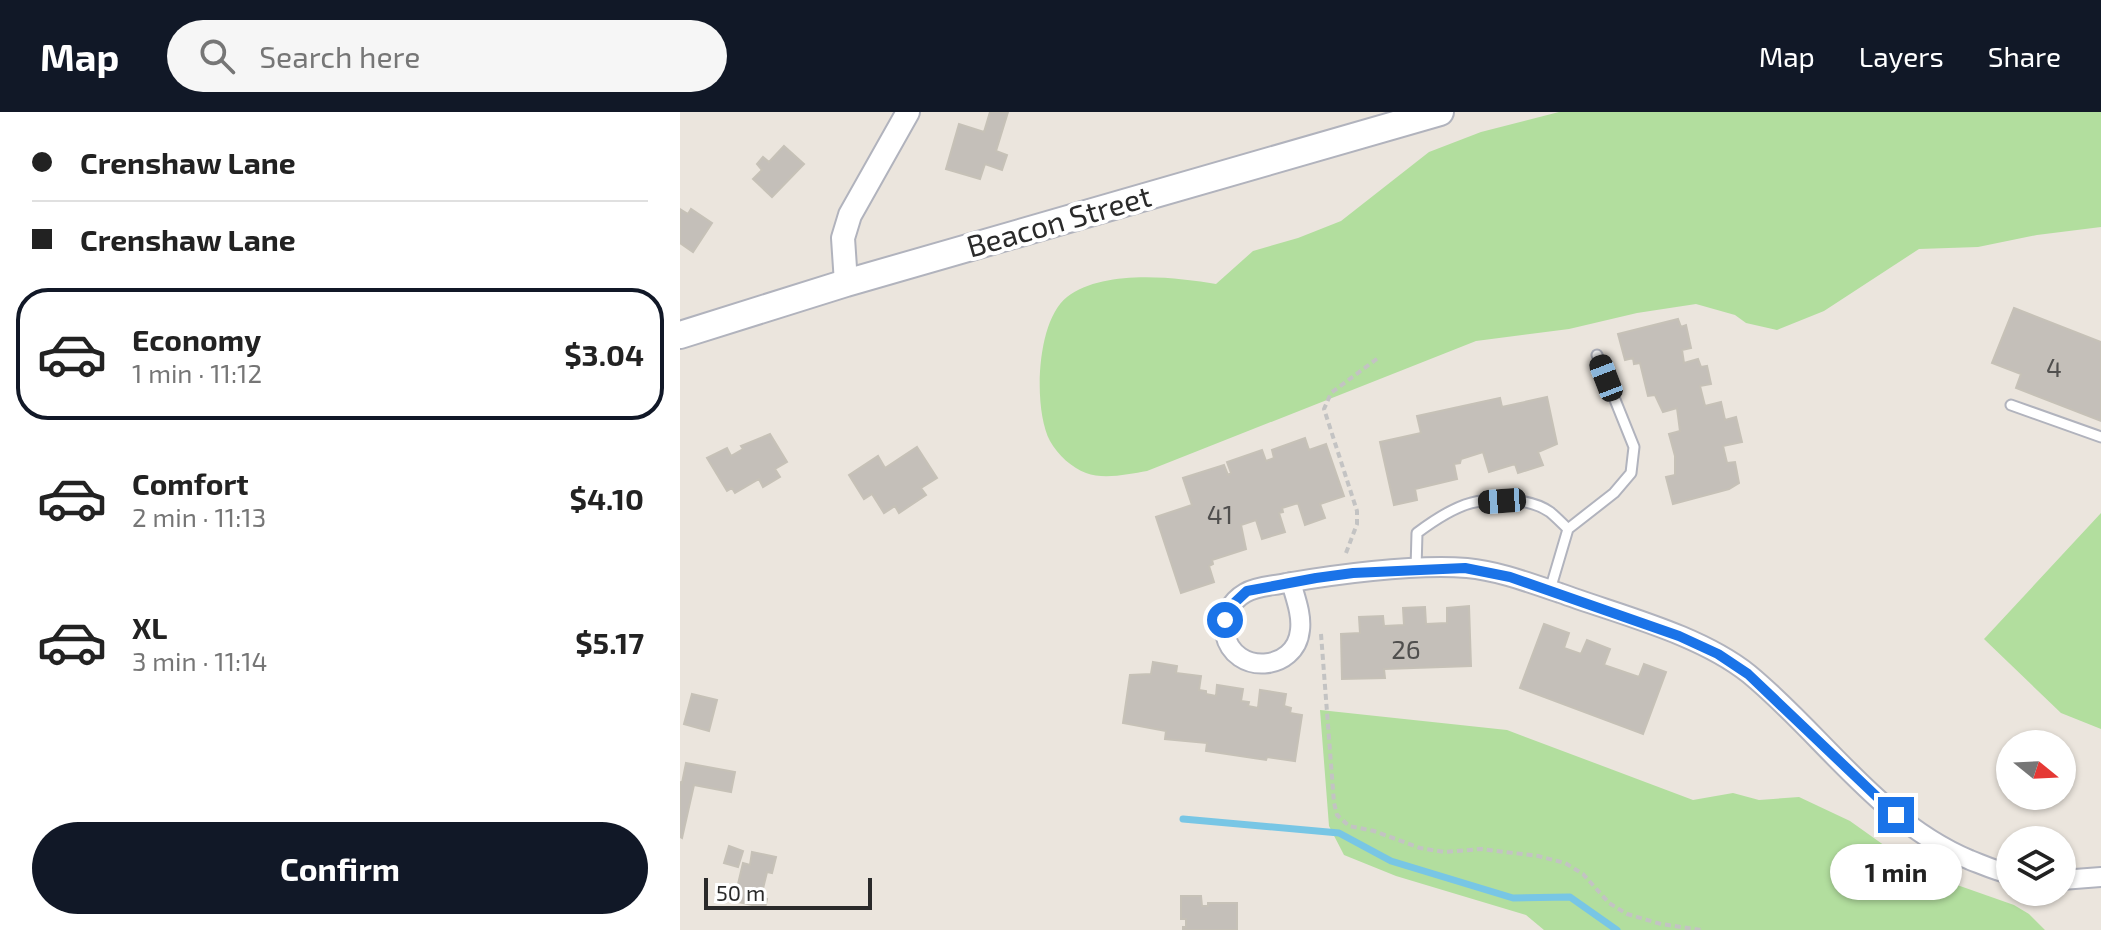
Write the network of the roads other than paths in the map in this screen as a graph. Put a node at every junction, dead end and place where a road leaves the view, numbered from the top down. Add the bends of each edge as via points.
1 (908, 112) edge
2 (1440, 112) edge
3 (846, 283) junction
4 (680, 335) edge
5 (1597, 355) dead end
6 (2011, 405) dead end
7 (2101, 437) edge
8 (1568, 529) junction
9 (1416, 569) junction
10 (1291, 582) junction
11 (1550, 590) junction
12 (1996, 869) edge
13 (2101, 877) edge
14 (2076, 879) edge

1 - 3 street via 850,215 843,238
2 - 3 main road, Beacon Street
3 - 4 main road, Beacon Street
5 - 8 lane via 1634,447 1631,473
6 - 7 lane
8 - 9 lane via 1529,503 1471,503 1417,533
8 - 11 lane
9 - 10 street
9 - 11 street via 1477,570
10 - 10 street via 1301,627 1293,650 1272,664 1247,662 1225,633 1229,608 1247,591
11 - 12 street via 1718,654 1748,674 1920,834
13 - 14 street

